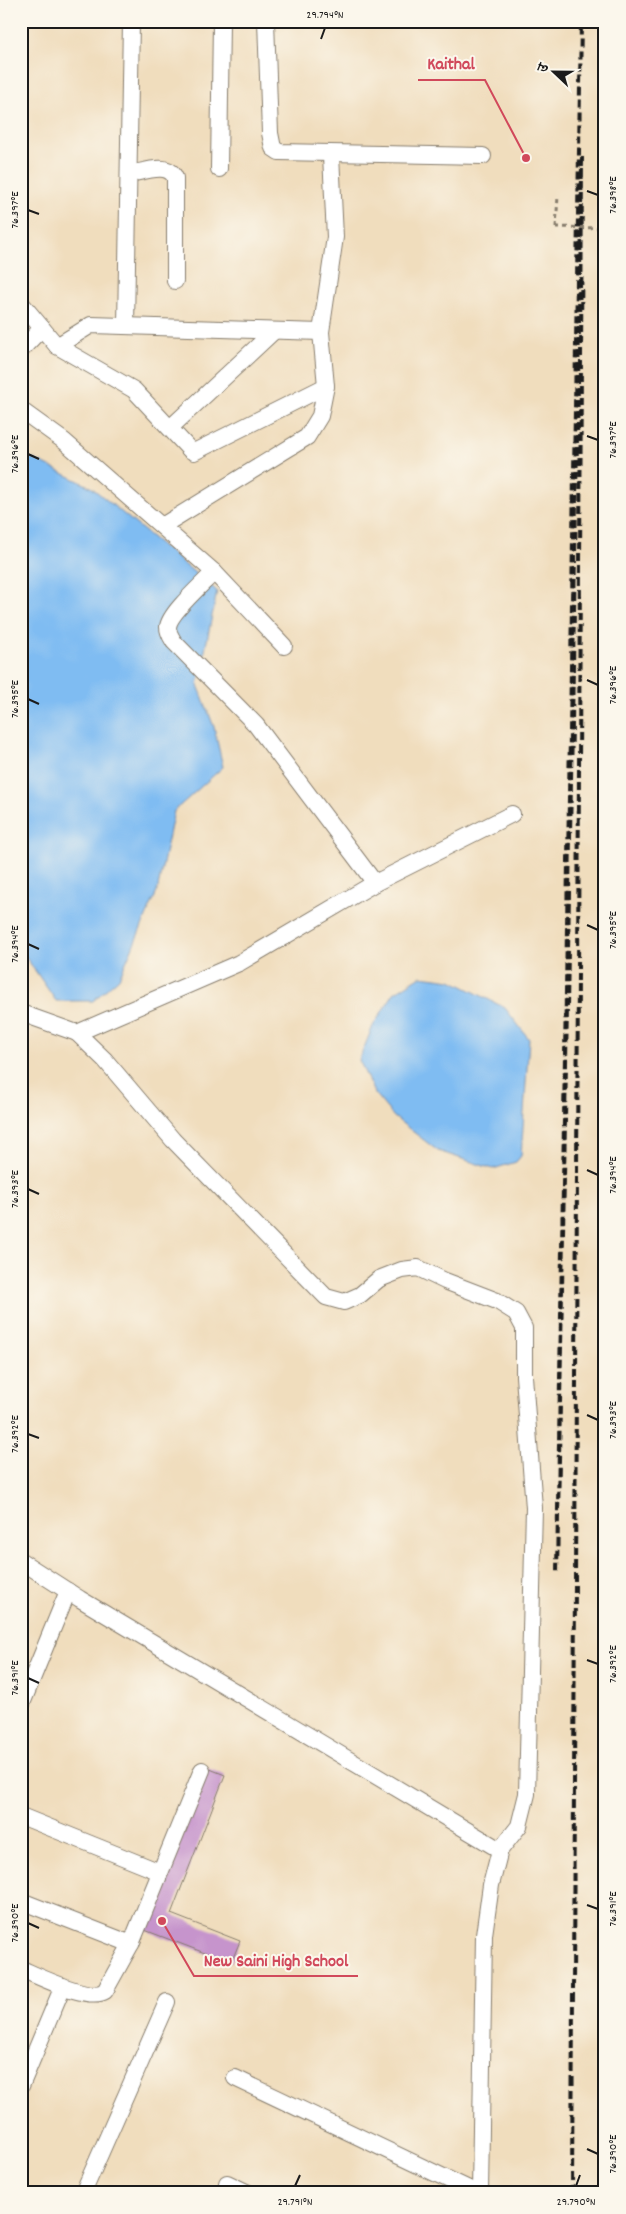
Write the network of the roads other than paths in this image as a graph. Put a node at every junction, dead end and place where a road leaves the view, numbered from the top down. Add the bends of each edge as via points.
1 (131, 21) edge
2 (222, 21) edge
3 (266, 21) edge
4 (331, 155) junction
5 (483, 156) dead end
6 (219, 169) dead end
7 (129, 174) junction
8 (175, 281) dead end
9 (21, 303) edge
10 (126, 326) junction
11 (42, 328) junction
12 (274, 331) junction
13 (321, 332) junction
14 (57, 346) junction
15 (21, 350) edge
16 (326, 386) junction
17 (21, 410) edge
18 (170, 428) junction
19 (162, 526) junction
20 (214, 572) junction
21 (284, 646) dead end
22 (512, 814) dead end
23 (375, 883) junction
24 (21, 1013) edge
25 (77, 1033) junction
26 (21, 1561) edge
27 (68, 1591) junction
28 (21, 1706) edge
29 (202, 1770) dead end
30 (21, 1816) edge
31 (500, 1850) junction
32 (160, 1872) junction
33 (21, 1901) edge
34 (131, 1944) junction
35 (21, 1969) edge
36 (63, 1986) junction
37 (167, 2002) dead end
38 (235, 2078) dead end
39 (21, 2086) edge
40 (227, 2183) dead end
41 (83, 2193) edge
42 (248, 2193) edge
43 (479, 2193) edge

1 - 7 street
2 - 6 street
3 - 4 street via 273,148 280,152
4 - 5 street
4 - 13 street via 335,237
7 - 8 street via 161,169 174,174
7 - 10 street
9 - 11 street
10 - 12 street
10 - 14 street via 91,325
11 - 14 street
11 - 15 street
12 - 13 street
12 - 18 street
13 - 16 street
14 - 18 street via 134,390
16 - 18 street via 194,452
16 - 19 street via 320,416 308,436
17 - 19 street via 64,441
19 - 20 street
20 - 21 street
20 - 23 street via 175,614 168,626 169,634 256,725
22 - 23 street
23 - 25 street via 238,964
24 - 25 street
25 - 31 street via 105,1060 173,1140 326,1297 344,1302 360,1295 379,1279 418,1268 497,1301 516,1313 524,1328 524,1376 534,1508 527,1794 519,1826
26 - 27 street
27 - 28 street
27 - 31 street
29 - 32 street
30 - 32 street
31 - 43 street via 484,1935
32 - 34 street
33 - 34 street
34 - 36 street via 105,1991 93,1995
35 - 36 street
36 - 39 street
37 - 41 street
38 - 43 street
40 - 42 street

